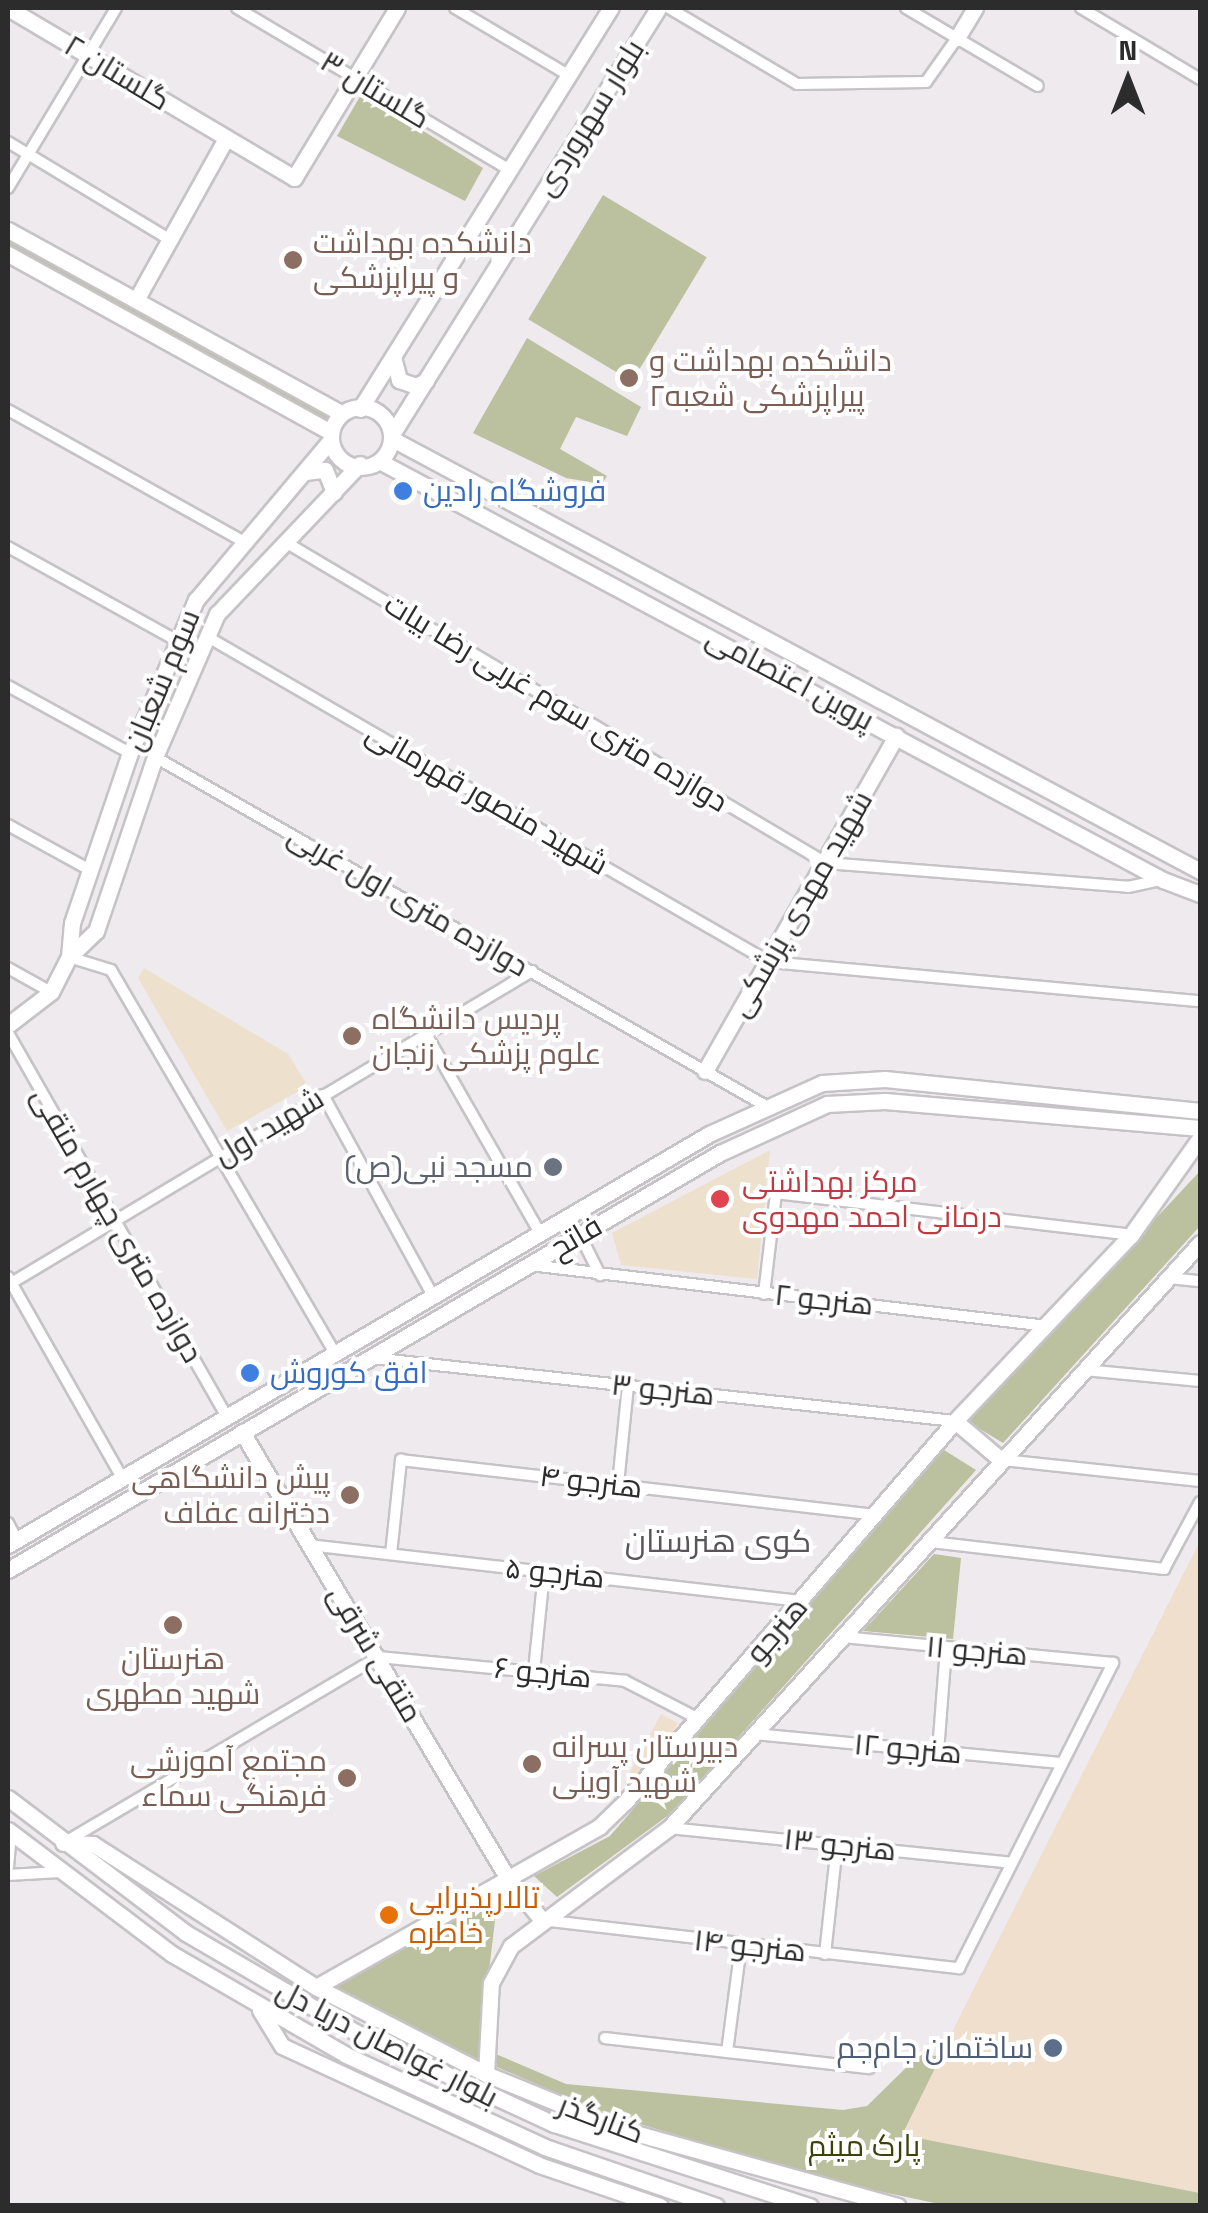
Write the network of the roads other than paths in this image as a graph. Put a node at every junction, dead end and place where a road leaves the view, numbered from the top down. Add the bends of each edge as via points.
1 (8, 8) edge
2 (116, 8) edge
3 (238, 8) edge
4 (397, 8) edge
5 (455, 8) edge
6 (611, 8) edge
7 (658, 8) edge
8 (670, 8) edge
9 (906, 8) edge
10 (975, 8) edge
11 (1081, 8) edge
12 (957, 38) junction
13 (88, 55) junction
14 (570, 76) junction
15 (354, 78) junction
16 (1200, 79) edge
17 (1038, 86) dead end
18 (226, 138) junction
19 (8, 142) edge
20 (28, 154) junction
21 (512, 172) junction
22 (8, 188) edge
23 (8, 230) edge
24 (168, 239) junction
25 (8, 254) edge
26 (136, 300) junction
27 (394, 358) junction
28 (426, 381) junction
29 (360, 409) junction
30 (8, 410) edge
31 (339, 412) junction
32 (328, 436) junction
33 (395, 436) junction
34 (381, 462) junction
35 (360, 464) junction
36 (304, 472) junction
37 (334, 492) junction
38 (246, 543) junction
39 (287, 543) junction
40 (8, 547) edge
41 (206, 636) junction
42 (176, 640) junction
43 (8, 686) edge
44 (896, 736) junction
45 (130, 752) junction
46 (155, 757) junction
47 (8, 825) edge
48 (826, 863) junction
49 (90, 870) junction
50 (1200, 871) edge
51 (1163, 880) junction
52 (1200, 894) edge
53 (70, 957) junction
54 (769, 962) junction
55 (8, 968) edge
56 (532, 971) junction
57 (50, 992) junction
58 (1200, 1001) edge
59 (8, 1025) edge
60 (8, 1033) edge
61 (426, 1034) junction
62 (705, 1071) junction
63 (822, 1083) junction
64 (323, 1095) junction
65 (827, 1104) junction
66 (764, 1105) junction
67 (1200, 1111) edge
68 (1200, 1128) edge
69 (1200, 1138) edge
70 (220, 1156) junction
71 (115, 1222) junction
72 (540, 1234) junction
73 (580, 1234) junction
74 (1131, 1235) junction
75 (1200, 1243) edge
76 (529, 1264) junction
77 (601, 1276) junction
78 (1169, 1278) junction
79 (1200, 1281) edge
80 (9, 1282) edge
81 (764, 1294) junction
82 (433, 1296) junction
83 (1047, 1326) junction
84 (335, 1354) junction
85 (370, 1358) junction
86 (1084, 1370) junction
87 (1200, 1381) edge
88 (628, 1386) junction
89 (227, 1417) junction
90 (955, 1422) junction
91 (242, 1432) junction
92 (1001, 1460) junction
93 (122, 1478) junction
94 (1200, 1480) edge
95 (618, 1484) junction
96 (1200, 1502) edge
97 (875, 1515) junction
98 (8, 1523) edge
99 (12, 1542) edge
100 (931, 1542) junction
101 (309, 1545) junction
102 (390, 1554) junction
103 (8, 1570) edge
104 (544, 1572) junction
105 (802, 1601) junction
106 (841, 1637) junction
107 (946, 1649) junction
108 (378, 1657) junction
109 (534, 1671) junction
110 (700, 1720) junction
111 (754, 1734) junction
112 (938, 1752) junction
113 (1061, 1763) junction
114 (8, 1798) edge
115 (669, 1828) junction
116 (9, 1831) edge
117 (63, 1842) junction
118 (837, 1845) junction
119 (1011, 1863) junction
120 (8, 1867) edge
121 (60, 1872) junction
122 (8, 1875) edge
123 (507, 1877) junction
124 (541, 1919) junction
125 (741, 1945) junction
126 (825, 1954) junction
127 (316, 1987) junction
128 (258, 2006) junction
129 (605, 2038) dead end
130 (727, 2052) junction
131 (870, 2068) dead end
132 (486, 2074) junction
133 (660, 2206) edge
134 (716, 2206) edge
135 (810, 2206) edge
136 (898, 2206) edge

1 - 13 main road, گلستان ۲
2 - 13 street
3 - 15 street, گلستان ۳
4 - 15 main road
5 - 14 street
6 - 14 main road, بلوار سهروردی
7 - 28 main road, بلوار سهروردی
8 - 12 street via 797,84 926,82
9 - 12 street
10 - 12 main road
11 - 16 street
12 - 17 street
13 - 18 main road, گلستان ۲
13 - 20 street
14 - 21 main road, بلوار سهروردی
15 - 18 main road, گلستان ۲ via 294,178
15 - 21 street, گلستان ۳
18 - 24 main road
19 - 20 street
20 - 22 street
20 - 24 street
21 - 27 main road, بلوار سهروردی
23 - 26 main road
24 - 26 main road
25 - 32 main road
26 - 31 main road
27 - 28 main road via 399,380 416,386
27 - 29 main road, بلوار سهروردی
28 - 33 main road, بلوار سهروردی
29 - 31 main road
29 - 33 main road, پروین اعتصامی
30 - 38 street
31 - 32 main road, سوم شعبان
32 - 35 main road
32 - 36 main road, سوم شعبان
33 - 34 main road, بلوار سهروردی
33 - 50 main road, پروین اعتصامی
34 - 35 main road
34 - 44 main road, پروین اعتصامی
35 - 37 main road, سوم شعبان
36 - 37 main road via 325,470
36 - 38 main road, سوم شعبان
37 - 39 main road, سوم شعبان
38 - 42 main road, سوم شعبان via 196,600
39 - 41 main road, سوم شعبان via 243,583
39 - 48 street, دوازده متری سوم غربی رضا بیات
40 - 42 street
41 - 46 main road, سوم شعبان
41 - 54 street, شهید منصور قهرمانی
42 - 45 main road, سوم شعبان
43 - 45 street
44 - 48 main road, شهید مهدی پزشکی
44 - 51 main road, پروین اعتصامی
45 - 49 main road, سوم شعبان
46 - 53 main road, سوم شعبان via 96,931
46 - 56 street, دوازده متری اول غربی
47 - 49 street
48 - 51 street via 1128,887
48 - 54 main road, شهید مهدی پزشکی
49 - 53 main road, سوم شعبان via 72,923
51 - 52 main road, پروین اعتصامی
53 - 57 main road, سوم شعبان
53 - 70 street via 112,970
54 - 58 street
54 - 62 main road, شهید مهدی پزشکی
55 - 57 street
56 - 61 street, شهید اول
56 - 62 street, دوازده متری اول غربی
57 - 59 main road, سوم شعبان
60 - 71 street, دوازده متری چهارم متقی
61 - 64 street, شهید اول
61 - 72 street
62 - 66 street, دوازده متری اول غربی
63 - 65 main road
63 - 66 main road, فاتح
63 - 67 main road, فاتح via 886,1079
64 - 70 street, شهید اول
64 - 82 street
65 - 68 main road, فاتح via 885,1100
65 - 73 main road, فاتح via 738,1143
66 - 72 main road, فاتح
69 - 74 main road, هنرجو
70 - 71 street, شهید اول
70 - 84 street
71 - 80 street, شهید اول
71 - 89 street, دوازده متری چهارم متقی
72 - 82 main road, فاتح
73 - 76 main road, فاتح
73 - 77 street
74 - 81 street via 776,1193
74 - 83 main road, هنرجو
75 - 78 main road, هنرجو
76 - 77 street, هنرجو ۲
76 - 85 main road, فاتح
77 - 81 street, هنرجو ۲
78 - 79 street
78 - 86 main road, هنرجو
80 - 93 street
81 - 83 street, هنرجو ۲
82 - 84 main road, فاتح
83 - 90 main road, هنرجو
84 - 89 main road, فاتح
85 - 88 street, هنرجو ۳
85 - 91 main road, فاتح
86 - 87 street
86 - 92 main road, هنرجو
88 - 90 street, هنرجو ۳
88 - 95 street
89 - 93 main road, فاتح
90 - 92 main road
90 - 97 main road, هنرجو
91 - 101 main road, متقی شرقی
91 - 103 main road, فاتح
92 - 94 street
92 - 100 main road, هنرجو
93 - 99 main road, فاتح
95 - 97 street, هنرجو ۴
95 - 102 street, هنرجو ۴ via 402,1460
96 - 100 street via 1164,1569
97 - 105 main road, هنرجو
98 - 99 street
100 - 106 main road, هنرجو
101 - 102 street, هنرجو ۵
101 - 108 main road, متقی شرقی
102 - 104 street, هنرجو ۵
104 - 105 street, هنرجو ۵
104 - 109 street
105 - 110 main road, هنرجو
106 - 107 street, هنرجو ۱۱
106 - 111 main road, هنرجو
107 - 112 street
107 - 113 street, هنرجو ۱۱ via 1113,1662
108 - 109 street, هنرجو ۶
108 - 117 street
108 - 123 main road, متقی شرقی
109 - 110 street, هنرجو ۶ via 625,1682
110 - 123 main road, هنرجو via 600,1826
111 - 112 street, هنرجو ۱۲
111 - 115 main road, هنرجو
112 - 113 street, هنرجو ۱۲
113 - 119 street
114 - 117 main road, بلوار غواصان دریا دل
115 - 118 street, هنرجو ۱۳
115 - 124 main road, هنرجو
116 - 120 street
116 - 121 main road, بلوار غواصان دریا دل
117 - 127 main road, کنارگذر via 93,1844
117 - 135 main road, بلوار غواصان دریا دل via 258,1978 454,2082 656,2162
118 - 119 street, هنرجو ۱۳
118 - 126 street
119 - 126 street, هنرجو ۱۴ via 959,1968
121 - 122 street
121 - 128 main road, بلوار غواصان دریا دل
123 - 124 main road, متقی شرقی
123 - 127 main road, هنرجو
124 - 125 street, هنرجو ۱۴
124 - 132 main road, هنرجو via 511,1946 491,1983
125 - 126 street, هنرجو ۱۴
125 - 130 street
127 - 132 main road, کنارگذر
128 - 133 main road, کنارگذر via 282,2046 540,2165
128 - 134 main road, بلوار غواصان دریا دل via 444,2104
129 - 130 street
130 - 131 street
132 - 136 main road, کنارگذر via 624,2130

